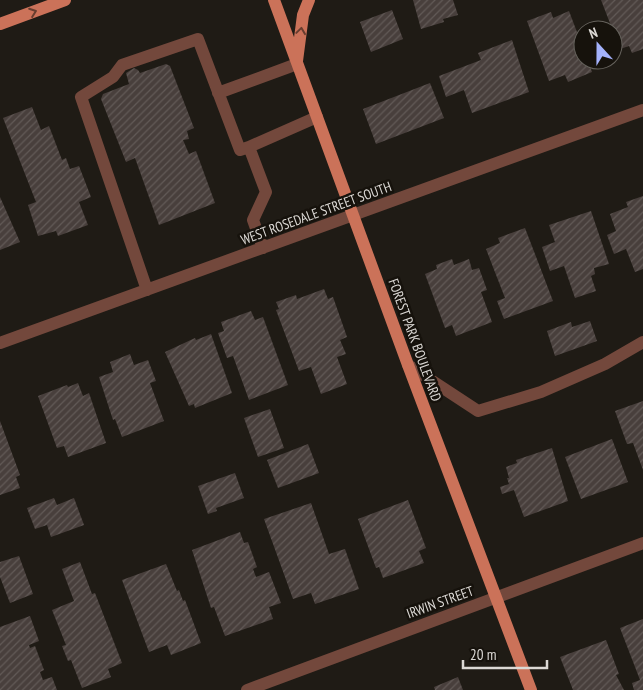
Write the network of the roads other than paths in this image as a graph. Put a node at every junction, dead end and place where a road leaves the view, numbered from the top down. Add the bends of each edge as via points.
1 (66, 0) edge
2 (274, 0) edge
3 (309, 0) edge
4 (0, 24) edge
5 (296, 64) junction
6 (218, 93) junction
7 (643, 110) edge
8 (317, 117) junction
9 (249, 147) junction
10 (354, 215) junction
11 (263, 248) junction
12 (147, 290) junction
13 (643, 342) edge
14 (0, 343) edge
15 (408, 365) junction
16 (643, 543) edge
17 (496, 598) junction
18 (247, 690) edge
19 (531, 690) edge

4 -> 1 main road
2 - 5 main road, FOREST PARK BOULEVARD
5 -> 3 main road via 303,15
5 - 6 street
5 - 8 main road, FOREST PARK BOULEVARD
6 - 9 street via 240,150
6 - 12 street via 198,40 122,65 113,77 82,97
7 - 10 street, WEST ROSEDALE STREET SOUTH
8 - 9 street
8 - 10 main road, FOREST PARK BOULEVARD
9 - 11 street via 266,192 253,220
10 - 11 street, WEST ROSEDALE STREET SOUTH
10 - 15 main road, FOREST PARK BOULEVARD
11 - 12 street, WEST ROSEDALE STREET SOUTH
12 - 14 street, WEST ROSEDALE STREET SOUTH
13 - 15 street via 605,364 541,392 478,411
15 - 17 main road, FOREST PARK BOULEVARD
16 - 17 street, IRWIN STREET
17 - 18 street, IRWIN STREET
17 - 19 main road, FOREST PARK BOULEVARD

